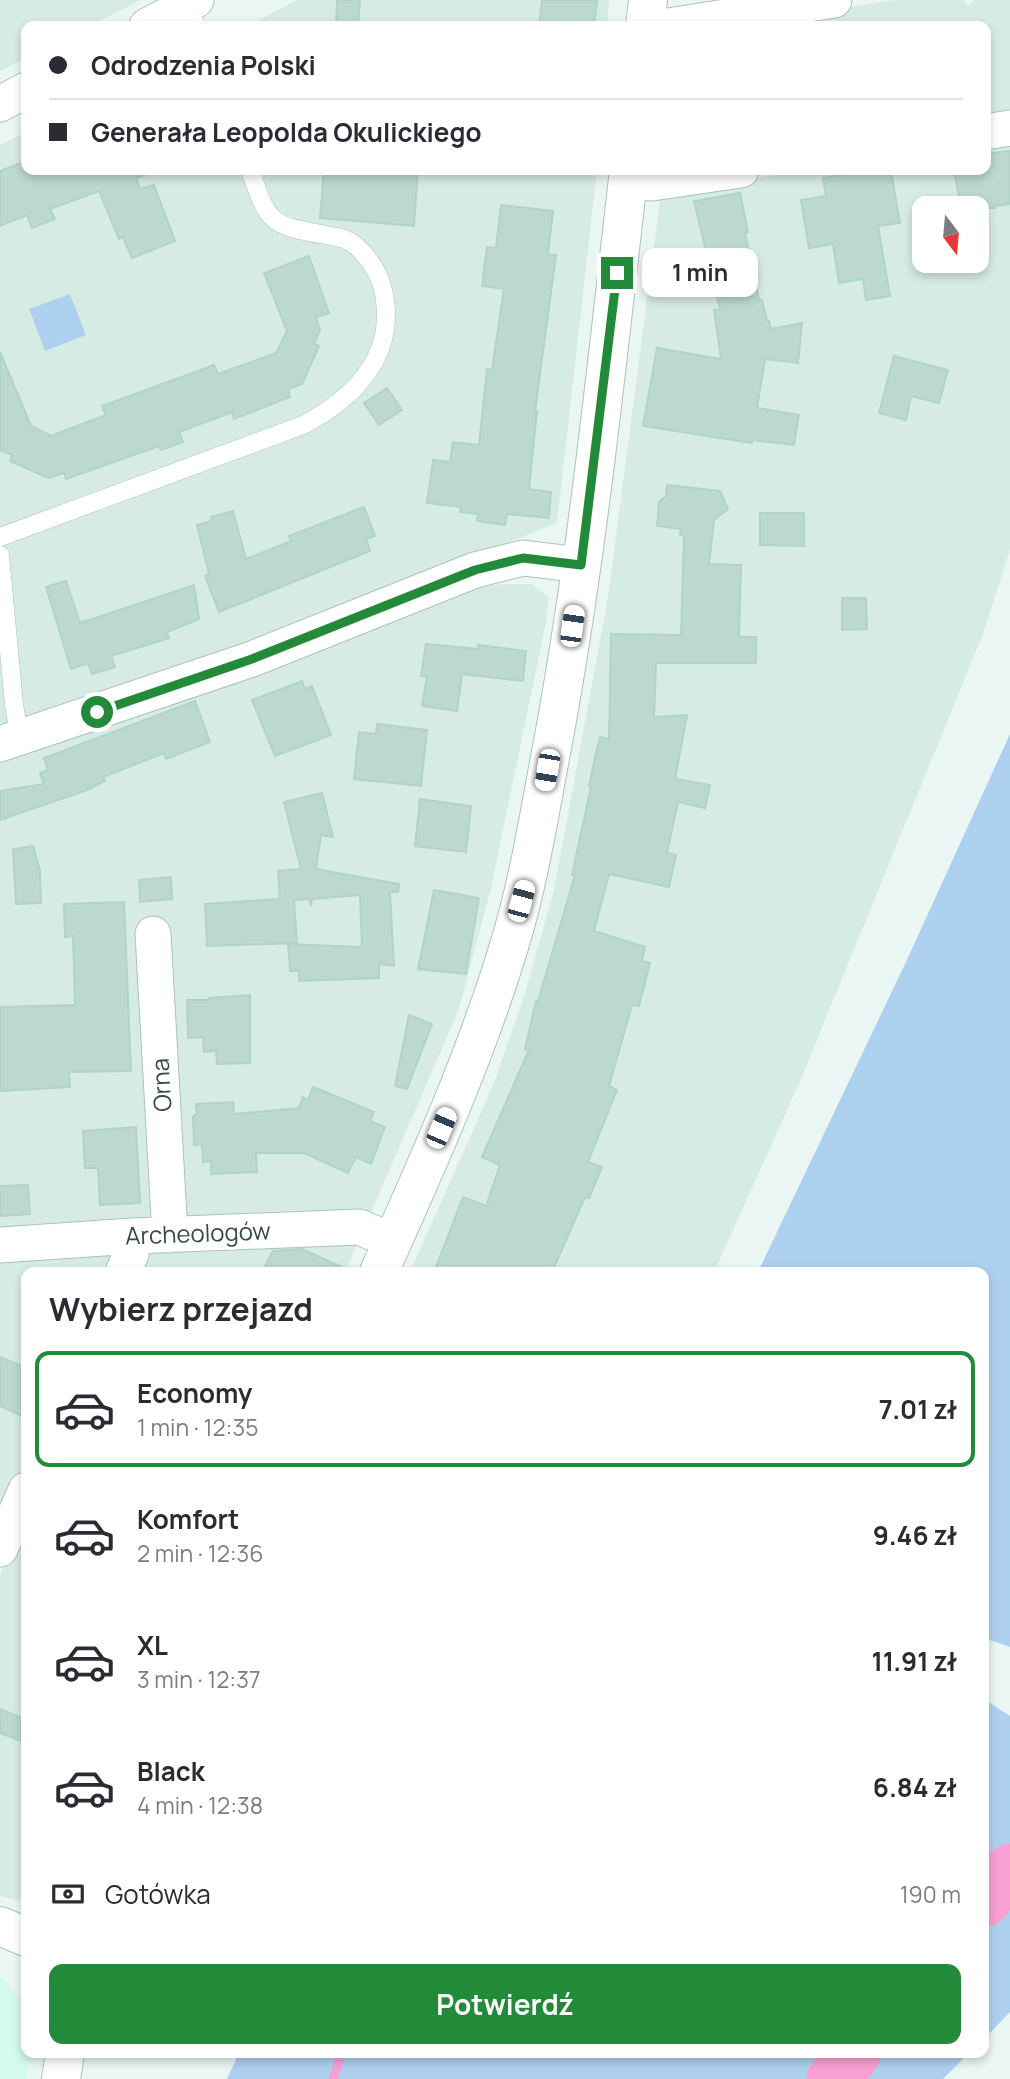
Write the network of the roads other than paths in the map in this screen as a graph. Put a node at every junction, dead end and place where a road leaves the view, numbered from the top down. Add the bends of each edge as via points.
1 (834, 0) edge
2 (193, 10) edge
3 (161, 21) edge
4 (654, 21) edge
5 (21, 93) edge
6 (0, 104) edge
7 (1010, 128) edge
8 (991, 131) edge
9 (252, 175) edge
10 (707, 175) edge
11 (628, 176) edge
12 (0, 537) edge
13 (0, 555) edge
14 (581, 565) junction
15 (10, 741) edge
16 (153, 934) dead end
17 (170, 1235) junction
18 (133, 1236) junction
19 (0, 1245) edge
20 (386, 1256) edge
21 (126, 1267) edge
22 (21, 1501) edge
23 (0, 1549) edge
24 (0, 1926) edge
25 (21, 1935) edge
26 (64, 2058) edge
27 (61, 2079) edge

1 - 4 street
2 - 3 street
5 - 6 street
7 - 8 street
9 - 12 lane via 268,215 280,225 345,239 369,261 384,290 387,310 383,341 372,367 347,397 303,425
10 - 11 street via 652,183
11 - 14 street
13 - 15 lane via 14,705
14 - 15 street via 523,558 475,570 252,659
14 - 20 street via 527,881 510,942 460,1083
16 - 17 street, Orna
17 - 18 street, Archeologów
17 - 20 street, Archeologów via 359,1227
18 - 19 street, Archeologów
18 - 21 street
22 - 23 street
24 - 25 street
26 - 27 street

